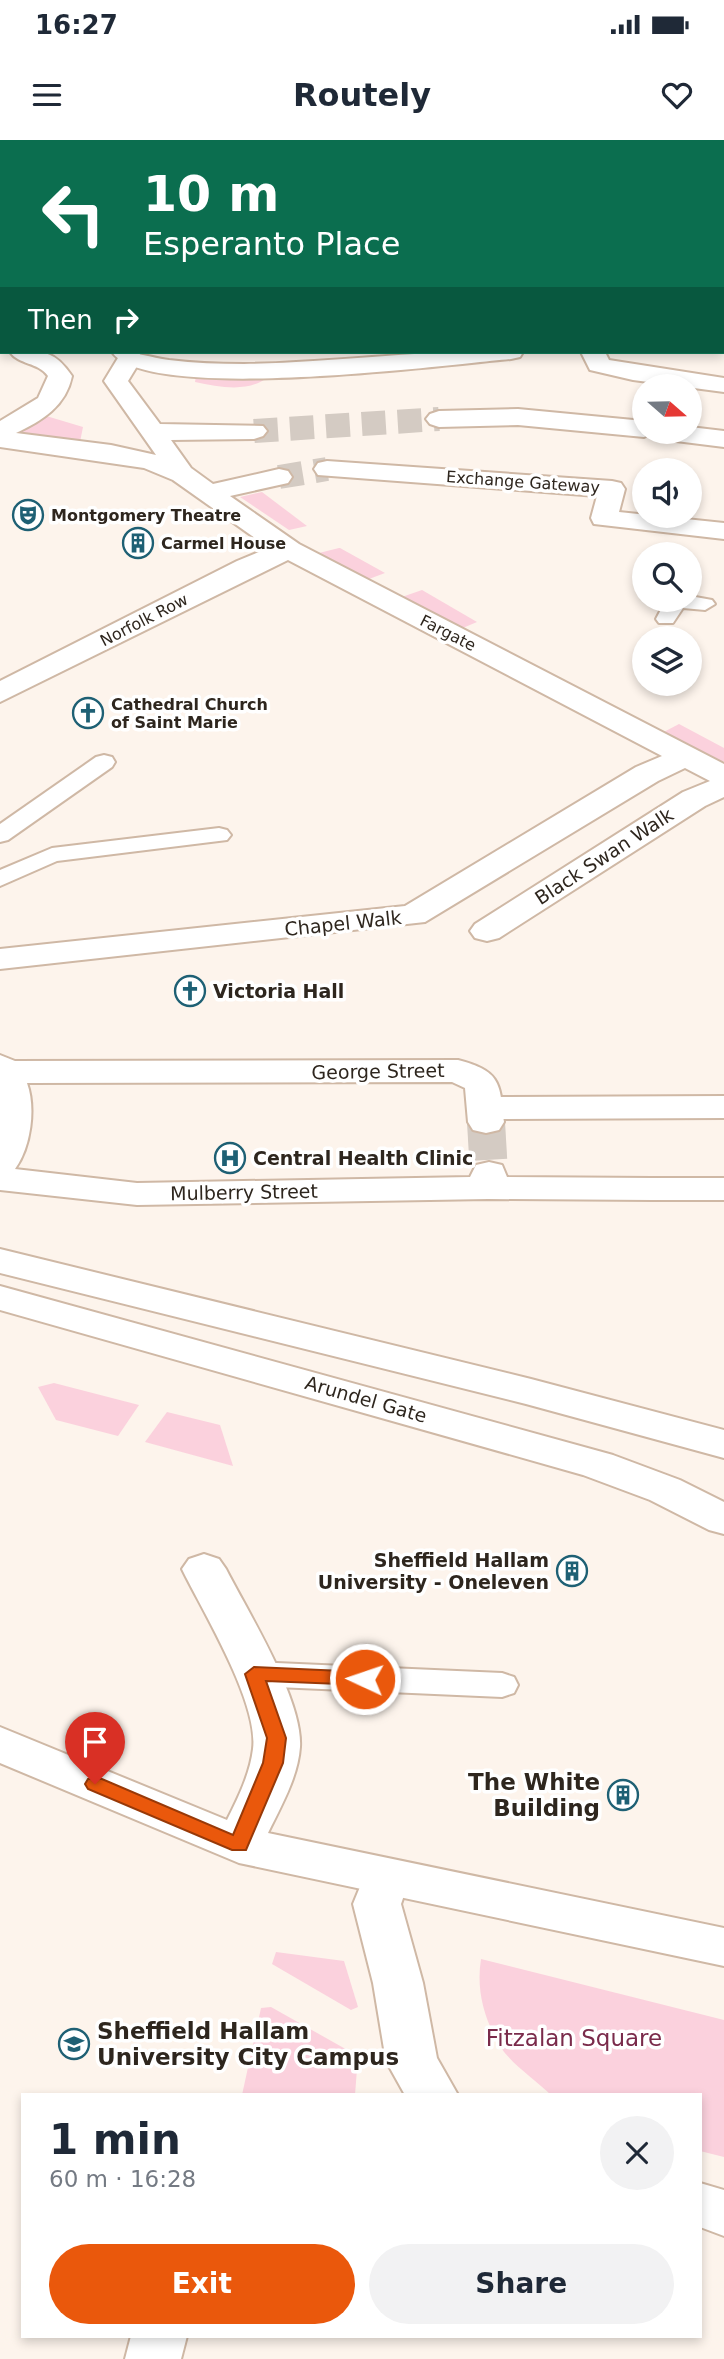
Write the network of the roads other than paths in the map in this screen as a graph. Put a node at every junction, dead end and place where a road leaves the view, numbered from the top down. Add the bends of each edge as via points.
1 (30, 354) edge
2 (487, 354) edge
3 (594, 354) edge
4 (127, 355) edge
5 (632, 373) junction
6 (724, 385) edge
7 (609, 408) junction
8 (439, 419) tunnel mouth
9 (632, 422) edge
10 (0, 431) edge
11 (254, 431) tunnel mouth
12 (154, 432) junction
13 (702, 436) edge
14 (0, 439) edge
15 (724, 439) edge
16 (327, 469) tunnel mouth
17 (182, 474) junction
18 (279, 477) tunnel mouth
19 (207, 493) junction
20 (722, 531) dead end
21 (289, 550) junction
22 (705, 604) dead end
23 (666, 619) dead end
24 (0, 693) edge
25 (687, 756) junction
26 (104, 762) dead end
27 (724, 776) edge
28 (724, 786) edge
29 (0, 835) edge
30 (219, 835) dead end
31 (0, 879) edge
32 (487, 931) dead end
33 (0, 959) edge
34 (3, 1069) edge
35 (724, 1107) edge
36 (0, 1165) edge
37 (0, 1179) edge
38 (724, 1189) edge
39 (0, 1261) edge
40 (0, 1298) edge
41 (724, 1444) edge
42 (724, 1520) edge
43 (204, 1569) dead end
44 (254, 1674) junction
45 (502, 1685) dead end
46 (0, 1744) edge
47 (239, 1845) junction
48 (386, 1878) junction
49 (724, 1947) edge
50 (431, 2093) edge
51 (702, 2207) edge
52 (724, 2213) edge
53 (158, 2338) edge
54 (153, 2359) edge

1 - 10 street via 50,362 60,376 58,390 34,414
2 - 4 street via 223,373
3 - 5 street via 599,365
4 - 12 street, Fargate via 116,382
5 - 6 street
5 - 7 street
7 - 8 street
7 - 9 street
11 - 12 street
12 - 17 street, Fargate
13 - 15 street
14 - 17 street, Fargate via 111,453
16 - 20 street, Exchange Gateway via 612,489 604,518
17 - 19 street, Fargate
18 - 19 street
19 - 21 street, Fargate
21 - 24 street, Norfolk Row
21 - 25 street, Fargate
22 - 23 lane via 676,601
25 - 27 street, Fargate
25 - 33 street, Chapel Walk via 647,774 413,915
26 - 29 lane
28 - 32 street, Black Swan Walk via 694,799
30 - 31 lane via 52,855
34 - 35 street, George Street via 458,1070 482,1083 485,1115
34 - 36 street via 15,1114
37 - 38 street, Mulberry Street via 137,1194 489,1180
39 - 41 street
40 - 42 street, Arundel Gate via 586,1461 666,1490
43 - 44 street
44 - 45 lane
44 - 47 street via 277,1738 273,1763
46 - 47 street
47 - 48 street
48 - 49 street
48 - 50 street via 377,1904 412,2062
51 - 52 street
53 - 54 street

